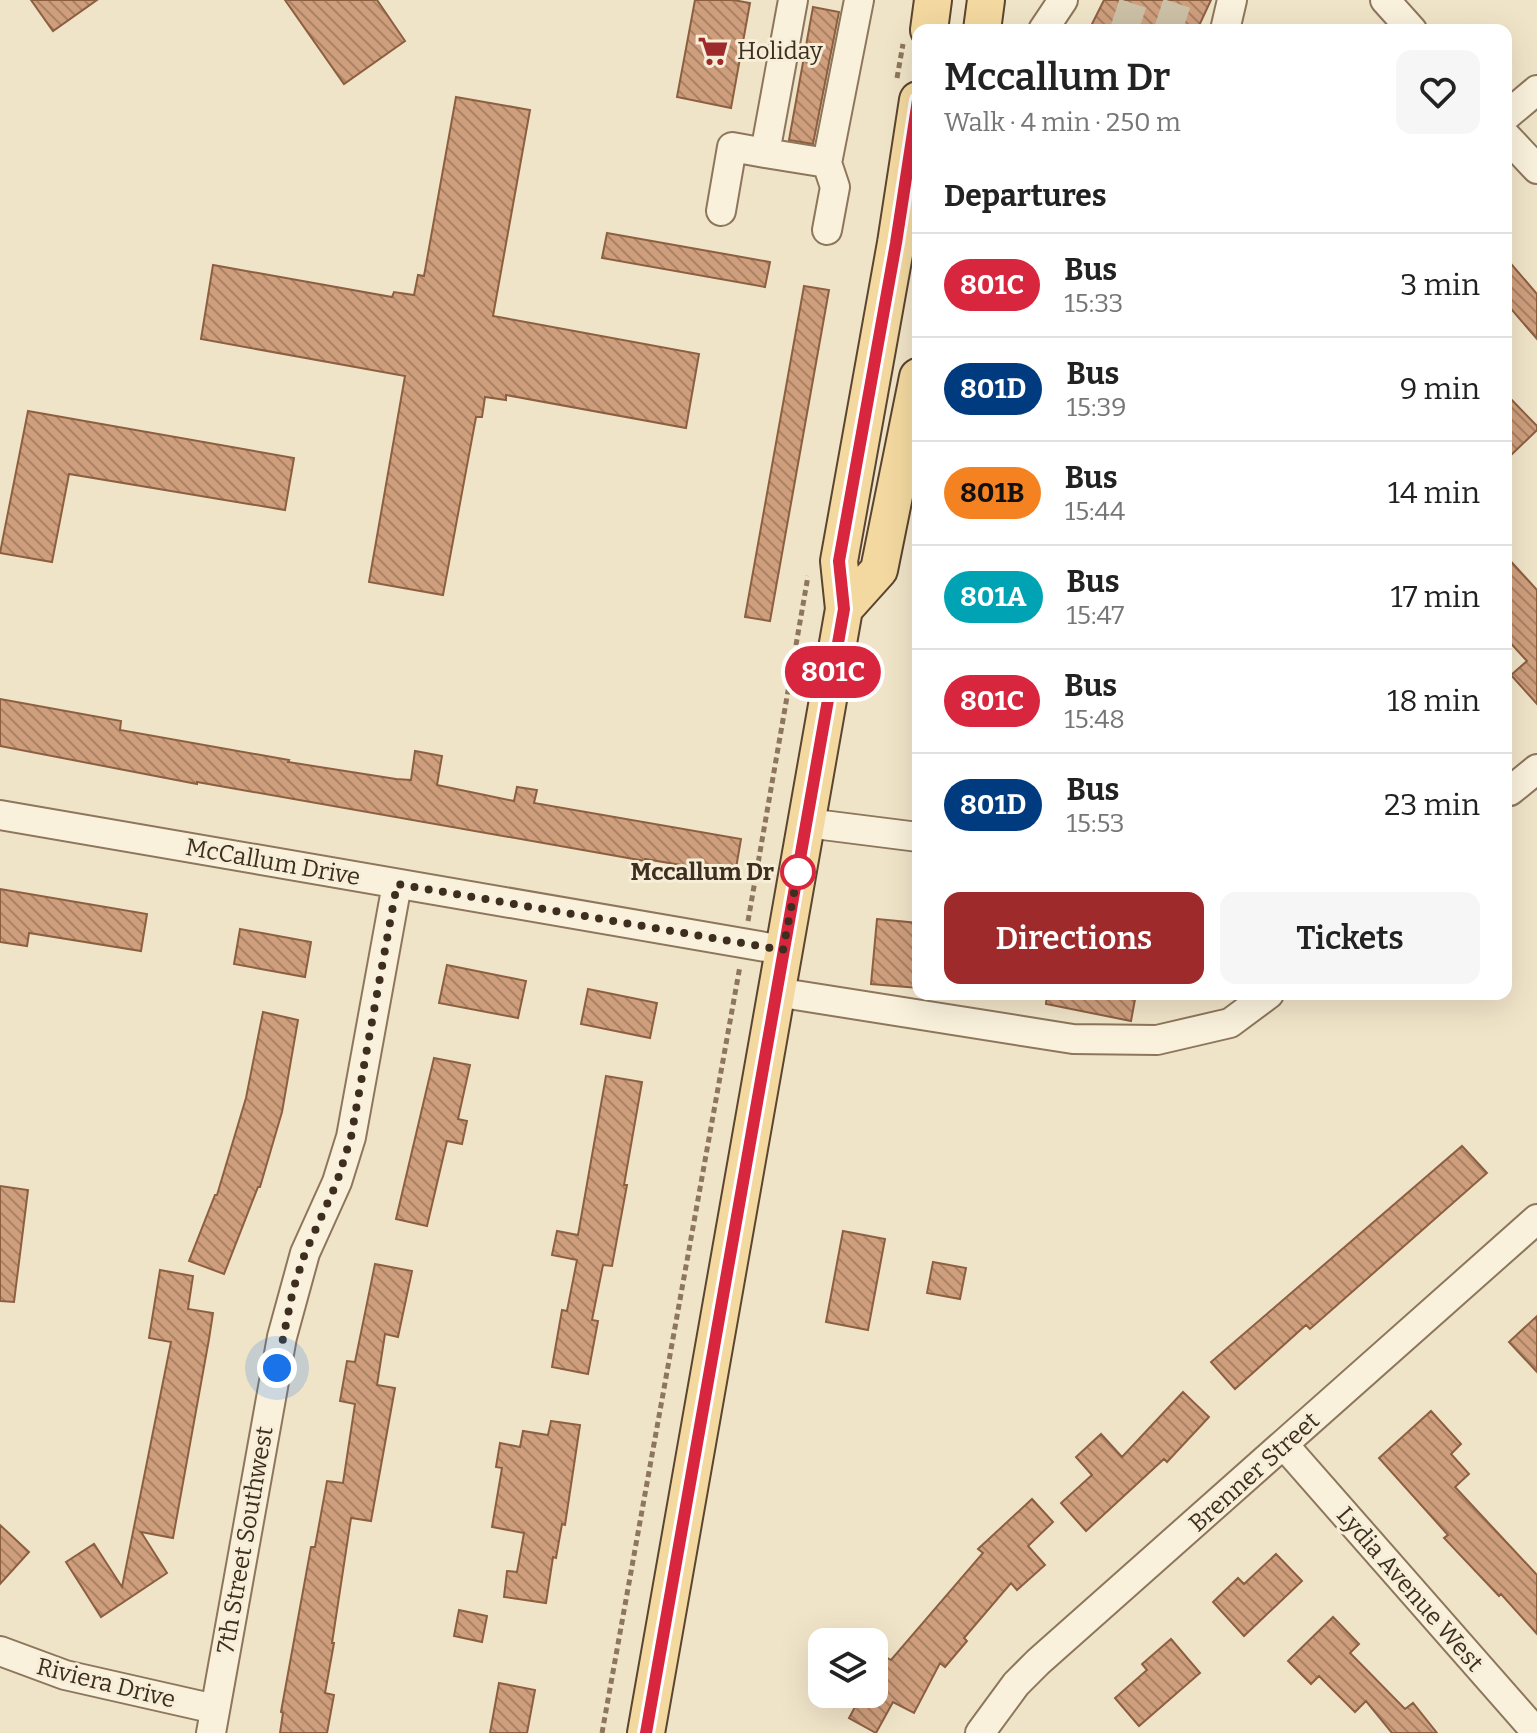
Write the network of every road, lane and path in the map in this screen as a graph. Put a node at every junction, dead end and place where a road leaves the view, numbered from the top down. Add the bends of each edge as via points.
1 (793, 0) edge
2 (933, 0) edge
3 (985, 0) edge
4 (1063, 0) edge
5 (1232, 0) edge
6 (1385, 0) edge
7 (855, 1) edge
8 (930, 24) edge
9 (983, 24) edge
10 (1047, 24) edge
11 (1226, 24) edge
12 (1407, 24) edge
13 (1537, 90) edge
14 (1512, 111) edge
15 (1512, 142) edge
16 (765, 153) junction
17 (827, 163) junction
18 (1537, 169) edge
19 (912, 179) edge
20 (721, 211) dead end
21 (827, 230) dead end
22 (907, 244) edge
23 (912, 407) edge
24 (844, 609) junction
25 (1537, 769) edge
26 (1512, 789) edge
27 (0, 815) edge
28 (807, 823) junction
29 (912, 836) edge
30 (397, 884) junction
31 (783, 950) junction
32 (738, 976) dead end
33 (776, 992) junction
34 (1261, 1000) edge
35 (1537, 1219) edge
36 (1284, 1445) junction
37 (0, 1651) edge
38 (213, 1721) edge
39 (602, 1733) edge
40 (646, 1733) edge
41 (980, 1733) edge
42 (1537, 1733) edge

1 - 16 street
2 - 8 main road
3 - 9 main road
4 - 10 street
5 - 11 street
6 - 12 street
7 - 17 street
13 - 14 street
15 - 18 street
16 - 17 street
16 - 20 street via 732,147
17 - 21 street via 835,187
19 - 22 main road
22 - 24 main road via 839,561
23 - 24 main road via 879,570
24 - 28 main road
25 - 26 street
27 - 30 street, McCallum Drive
28 - 29 street
28 - 31 main road
30 - 31 street, McCallum Drive
30 - 38 street, 7th Street Southwest via 351,1137 305,1253 282,1337
31 - 33 main road
32 - 39 path
33 - 34 street via 1073,1039 1129,1040 1157,1040 1230,1023
33 - 40 main road
35 - 36 street, Brenner Street
36 - 41 street, Brenner Street via 1038,1662
36 - 42 street, Lydia Avenue West
37 - 38 street, Riviera Drive

